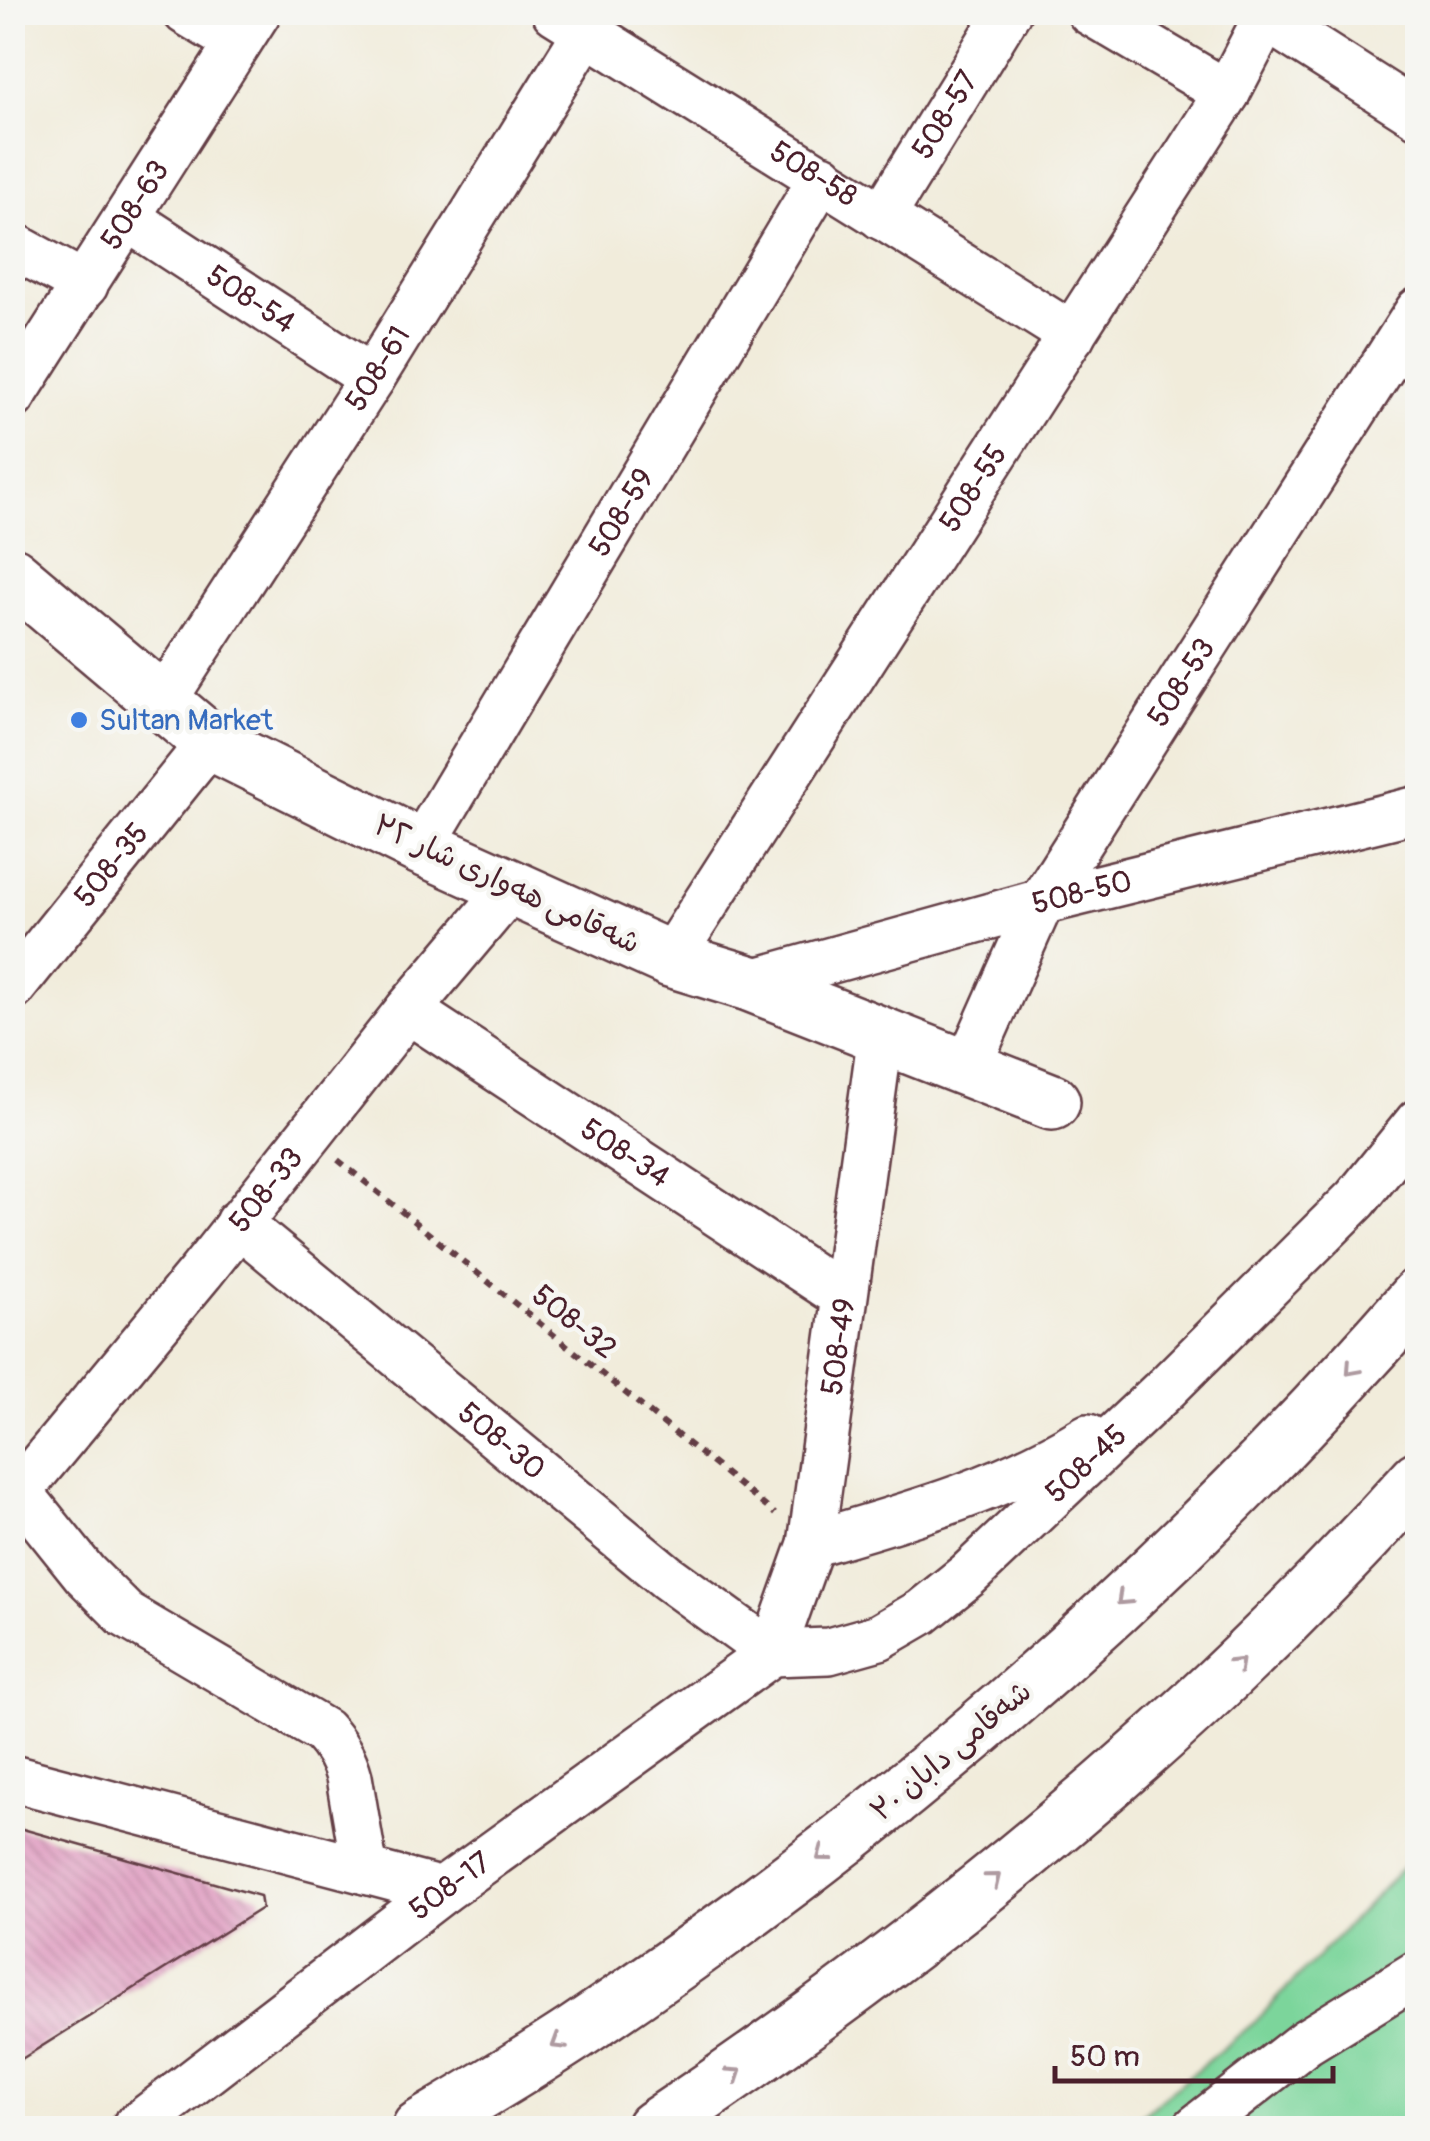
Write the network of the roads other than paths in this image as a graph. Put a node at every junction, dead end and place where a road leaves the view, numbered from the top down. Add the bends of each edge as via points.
1 (186, 12) edge
2 (1008, 12) edge
3 (1090, 12) edge
4 (1268, 15) edge
5 (570, 22) edge
6 (248, 28) edge
7 (1227, 93) junction
8 (1418, 115) edge
9 (822, 177) junction
10 (882, 217) junction
11 (127, 218) junction
12 (12, 245) edge
13 (85, 284) junction
14 (1418, 311) edge
15 (1072, 335) junction
16 (372, 378) junction
17 (12, 397) edge
18 (12, 575) edge
19 (162, 703) junction
20 (210, 742) junction
21 (1418, 809) edge
22 (422, 848) junction
23 (511, 888) junction
24 (1041, 902) junction
25 (670, 959) junction
26 (749, 983) junction
27 (12, 988) edge
28 (408, 1010) junction
29 (881, 1033) junction
30 (968, 1066) junction
31 (1052, 1102) dead end
32 (1418, 1122) edge
33 (238, 1222) junction
34 (844, 1296) junction
35 (1418, 1296) edge
36 (1166, 1388) junction
37 (1418, 1480) edge
38 (16, 1486) edge
39 (811, 1544) junction
40 (772, 1654) junction
41 (12, 1778) edge
42 (365, 1871) junction
43 (442, 1891) junction
44 (1418, 1973) edge
45 (134, 2128) edge
46 (420, 2128) edge
47 (654, 2128) edge
48 (1196, 2128) edge

1 - 6 street
2 - 10 street, 508-57
3 - 7 street
4 - 7 street, 508-55
4 - 8 street
5 - 9 street, 508-58
5 - 16 street, 508-61
6 - 11 street, 508-63
7 - 15 street, 508-55
9 - 10 street, 508-58
9 - 22 street, 508-59
10 - 15 street, 508-58
11 - 13 street, 508-63
11 - 16 street, 508-54
12 - 13 street
13 - 17 street, 508-63
14 - 24 street, 508-53
15 - 25 street, 508-55
16 - 19 street, 508-61
18 - 19 main road, شەقامی هەواری شار ٣٢
19 - 20 main road, شەقامی هەواری شار ٣٢
20 - 22 main road, شەقامی هەواری شار ٣٢
20 - 27 street, 508-35
21 - 24 street, 508-50
22 - 23 main road, شەقامی هەواری شار ٣٢
23 - 25 main road, شەقامی هەواری شار ٣٢
23 - 28 street, 508-33
24 - 26 street, 508-50
24 - 30 street, 508-53
25 - 26 main road, شەقامی هەواری شار ٣٢
26 - 29 main road, شەقامی هەواری شار ٣٢
28 - 33 street, 508-33
28 - 34 street, 508-34
29 - 30 main road, شەقامی هەواری شار ٣٢
29 - 34 street, 508-49
30 - 31 main road, شەقامی هەواری شار ٣٢
32 - 36 street, 508-45 via 1356,1200
33 - 38 street, 508-33
33 - 40 street, 508-30 via 667,1577
34 - 39 street, 508-49
35 -> 46 main road, شەقامی دابان ٣٠ via 1198,1528 971,1737 669,1968
36 - 39 street via 1048,1462 968,1497
36 - 40 street, 508-45 via 922,1612 879,1637 829,1651
47 -> 37 main road via 850,1992 1047,1834 1247,1656
38 - 42 street via 126,1615 323,1731 346,1763
39 - 40 street, 508-49
40 - 43 street, 508-17
41 - 42 street
42 - 43 street
43 - 45 street, 508-17
44 - 48 street via 1306,2042

